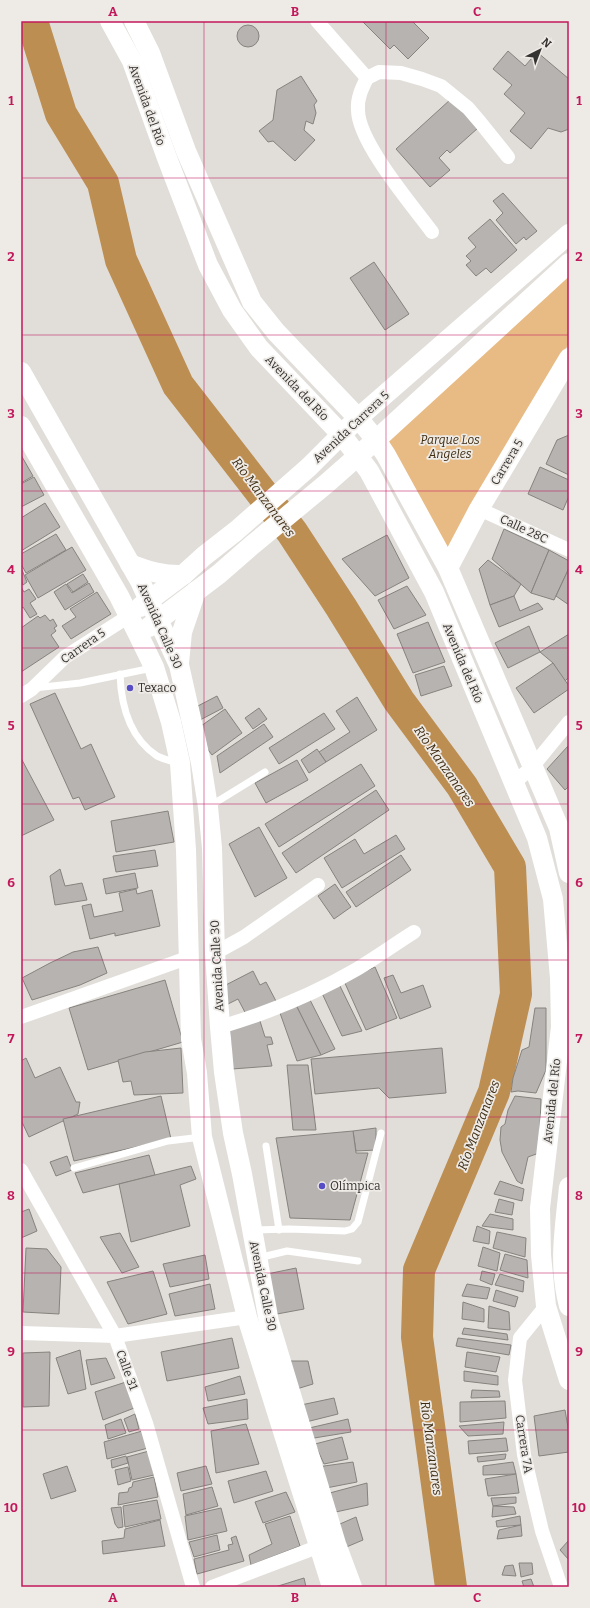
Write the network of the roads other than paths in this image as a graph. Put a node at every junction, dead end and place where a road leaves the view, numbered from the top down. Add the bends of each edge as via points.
1 (110, 21) edge
2 (134, 21) edge
3 (317, 21) edge
4 (367, 78) junction
5 (508, 157) dead end
6 (432, 232) dead end
7 (569, 234) edge
8 (569, 263) edge
9 (569, 358) edge
10 (21, 372) edge
11 (358, 418) junction
12 (21, 426) edge
13 (341, 434) junction
14 (376, 440) junction
15 (358, 455) junction
16 (479, 509) junction
17 (569, 550) edge
18 (130, 564) junction
19 (448, 568) junction
20 (183, 575) junction
21 (197, 590) junction
22 (150, 600) junction
23 (129, 616) junction
24 (159, 620) junction
25 (138, 634) junction
26 (179, 665) junction
27 (154, 668) junction
28 (120, 674) junction
29 (26, 692) edge
30 (569, 722) edge
31 (180, 763) junction
32 (533, 766) junction
33 (265, 772) dead end
34 (513, 784) junction
35 (208, 807) junction
36 (569, 873) edge
37 (318, 885) dead end
38 (414, 932) dead end
39 (215, 953) junction
40 (190, 957) junction
41 (21, 1017) edge
42 (220, 1027) junction
43 (381, 1133) dead end
44 (202, 1137) junction
45 (266, 1146) dead end
46 (74, 1168) dead end
47 (21, 1170) edge
48 (569, 1186) edge
49 (252, 1230) junction
50 (279, 1230) junction
51 (565, 1257) edge
52 (258, 1258) junction
53 (358, 1261) dead end
54 (546, 1306) junction
55 (569, 1306) edge
56 (247, 1317) junction
57 (21, 1333) edge
58 (114, 1336) junction
59 (569, 1380) edge
60 (320, 1546) junction
61 (193, 1587) edge
62 (212, 1587) edge
63 (332, 1587) edge
64 (352, 1587) edge
65 (561, 1587) edge

1 - 13 main road, Avenida del Río via 132,61 208,265 232,310 259,348
2 - 11 main road, Avenida del Río via 150,53 186,151 252,302 276,332
3 - 4 street
4 - 5 street via 380,72 401,73 441,86 468,108
4 - 6 street via 357,110 361,126 372,150
7 - 11 main road, Avenida Carrera 5
8 - 14 main road, Avenida Carrera 5
9 - 16 main road, Carrera 5
10 - 18 main road, Avenida Calle 30
11 - 13 main road, Avenida Carrera 5
11 - 14 main road, Avenida del Río
12 - 23 main road, Avenida Calle 30
13 - 15 main road, Avenida del Río
13 - 20 main road, Avenida Carrera 5 via 309,467
14 - 15 main road, Avenida Carrera 5
14 - 19 main road, Avenida del Río
15 - 21 main road, Avenida Carrera 5
15 - 34 main road, Avenida del Río via 434,592
16 - 17 street, Calle 28C
16 - 19 main road, Carrera 5
18 - 20 main road via 168,576
18 - 22 main road, Avenida Calle 30
19 - 32 main road, Avenida del Río
20 - 22 main road, Avenida Carrera 5
21 - 24 main road, Avenida Carrera 5
21 - 26 main road via 182,632
22 - 23 main road, Avenida Carrera 5
22 - 24 main road, Avenida Calle 30
23 - 25 main road, Avenida Calle 30
23 - 29 street, Carrera 5 via 65,657
24 - 25 main road, Avenida Carrera 5
24 - 26 main road, Avenida Calle 30
25 - 27 main road, Avenida Calle 30
26 - 35 main road, Avenida Calle 30 via 201,762
27 - 28 lane
27 - 31 main road, Avenida Calle 30 via 171,722
28 - 29 lane
28 - 31 lane via 120,691 131,728 142,744 158,756
30 - 32 street
31 - 40 main road, Avenida Calle 30
32 - 34 street
32 - 36 main road, Avenida del Río via 559,828
33 - 35 lane
34 - 54 main road, Avenida del Río via 537,838 553,899 560,978 561,1026 540,1208
35 - 39 main road, Avenida Calle 30 via 212,848
37 - 39 street via 244,937
38 - 42 street via 357,969 291,1002 261,1015
39 - 42 main road, Avenida Calle 30
40 - 41 street
40 - 44 main road, Avenida Calle 30 via 191,1039 197,1074
42 - 49 main road, Avenida Calle 30 via 232,1125
43 - 50 lane via 358,1222 352,1229
44 - 46 lane via 168,1141
44 - 56 main road, Avenida Calle 30
45 - 50 lane
47 - 58 street, Calle 31
48 - 51 main road
49 - 50 lane
49 - 52 main road, Avenida Calle 30
51 - 55 main road via 565,1291
52 - 53 lane via 287,1251
52 - 64 main road, Avenida Calle 30 via 269,1322 336,1544
54 - 59 main road, Avenida del Río
54 - 65 street, Carrera 7A via 520,1338 515,1380 524,1455 542,1531
56 - 58 street
56 - 60 main road, Avenida Calle 30
57 - 58 street
58 - 61 street, Calle 31 via 146,1423
60 - 62 street
60 - 63 main road, Avenida Calle 30

